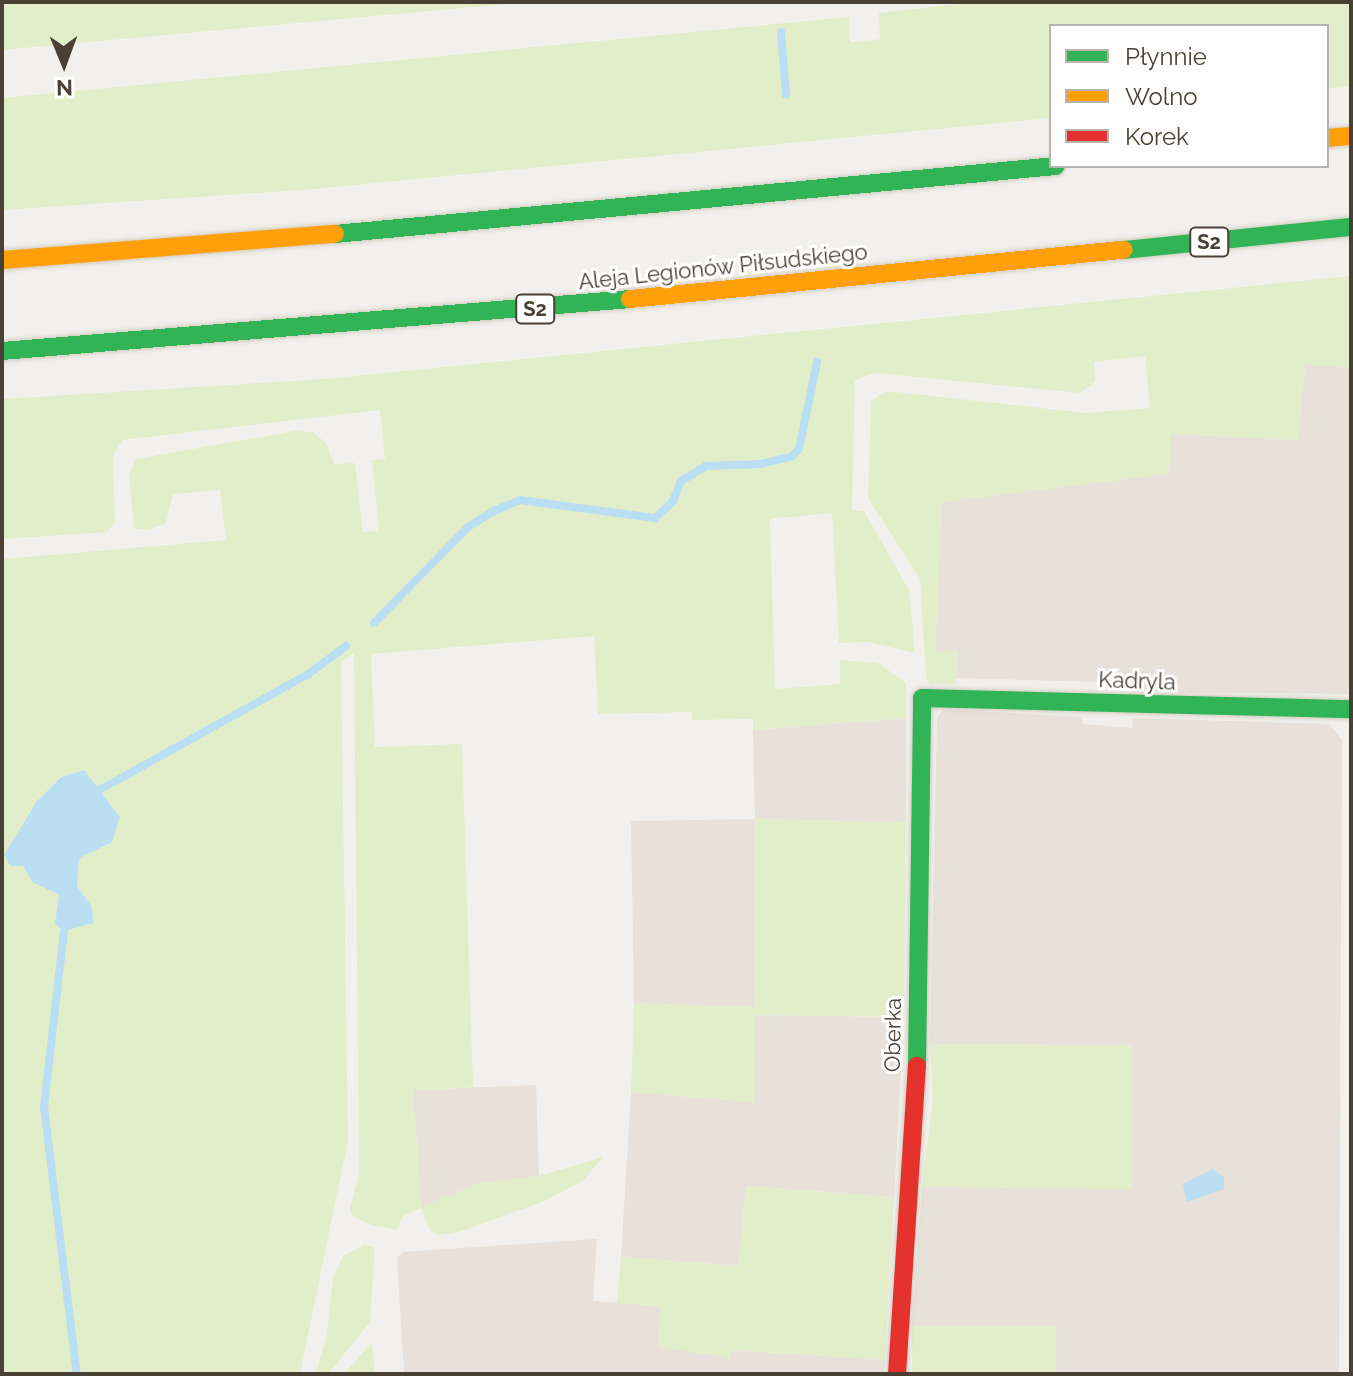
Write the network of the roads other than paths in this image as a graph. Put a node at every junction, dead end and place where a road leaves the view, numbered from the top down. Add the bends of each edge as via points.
1 (1351, 136) edge
2 (1329, 138) edge
3 (1049, 167) edge
4 (1351, 227) edge
5 (2, 260) edge
6 (2, 351) edge
7 (922, 698) joint
8 (1351, 709) edge
9 (897, 1374) edge

1 - 2 main road
3 - 5 main road via 574,215
4 - 6 main road, Aleja Legionów Piłsudskiego / S2 via 461,316
7 - 8 main road, Kadryla
7 - 9 main road, Oberka via 918,1048

